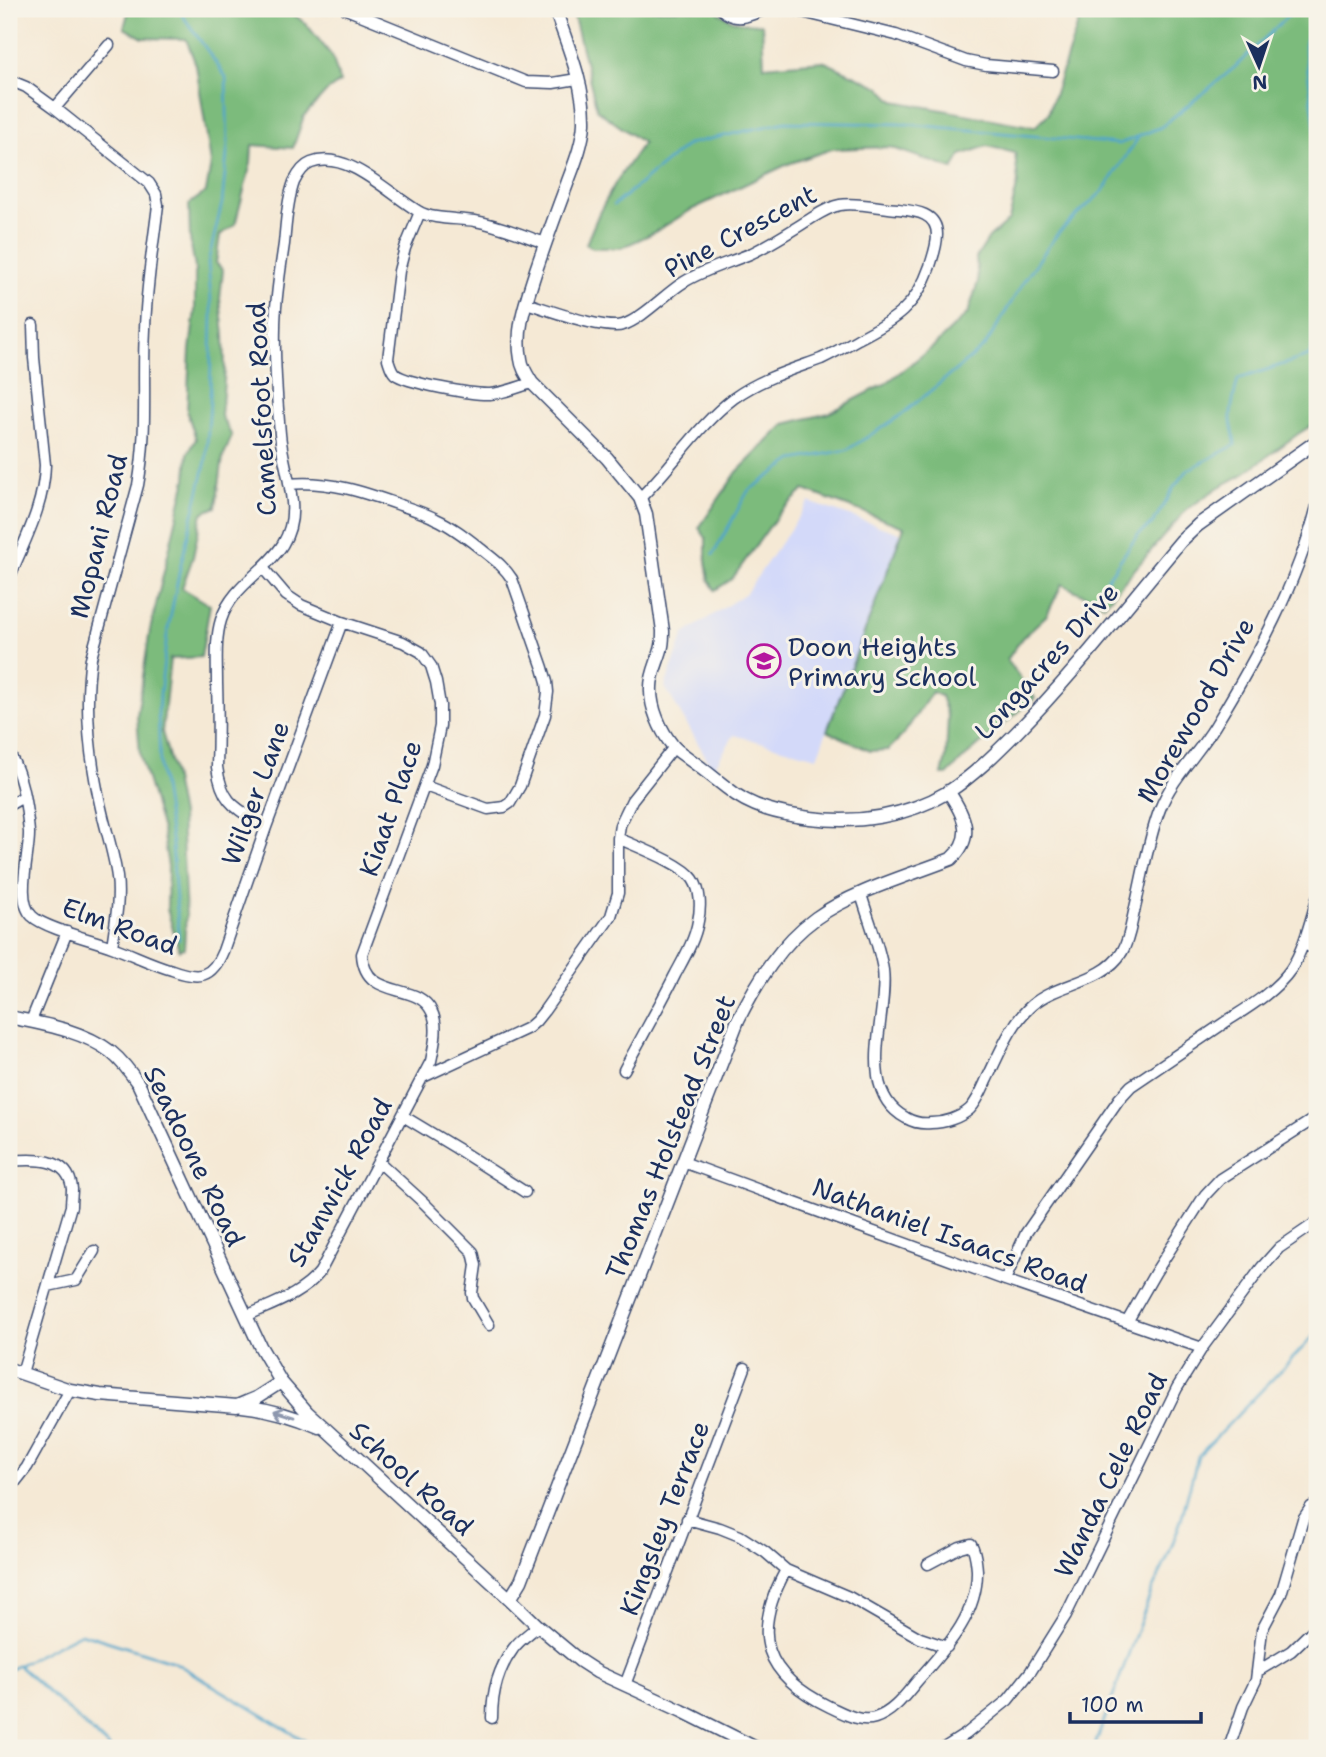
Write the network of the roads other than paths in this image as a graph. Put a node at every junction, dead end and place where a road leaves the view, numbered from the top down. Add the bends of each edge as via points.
1 (346, 9) edge
2 (555, 9) edge
3 (721, 9) edge
4 (768, 9) edge
5 (790, 9) edge
6 (109, 45) dead end
7 (1053, 71) dead end
8 (577, 79) junction
9 (9, 80) edge
10 (55, 108) junction
11 (420, 212) junction
12 (545, 243) junction
13 (526, 303) junction
14 (33, 325) dead end
15 (532, 383) junction
16 (1317, 441) edge
17 (289, 484) junction
18 (640, 498) junction
19 (1317, 506) edge
20 (263, 568) junction
21 (9, 579) edge
22 (342, 622) junction
23 (674, 747) junction
24 (9, 754) edge
25 (425, 786) junction
26 (948, 792) junction
27 (23, 797) junction
28 (9, 806) edge
29 (266, 828) junction
30 (618, 838) junction
31 (861, 894) junction
32 (1317, 899) edge
33 (66, 932) junction
34 (1303, 944) junction
35 (112, 947) junction
36 (1317, 948) edge
37 (204, 974) joint
38 (9, 1017) edge
39 (30, 1021) junction
40 (435, 1038) joint
41 (624, 1070) dead end
42 (423, 1077) junction
43 (402, 1116) junction
44 (1317, 1117) edge
45 (9, 1161) edge
46 (379, 1161) junction
47 (683, 1162) junction
48 (525, 1192) dead end
49 (1317, 1222) edge
50 (93, 1251) dead end
51 (1005, 1280) junction
52 (48, 1286) junction
53 (246, 1316) junction
54 (1127, 1322) junction
55 (489, 1325) dead end
56 (1202, 1348) junction
57 (745, 1367) dead end
58 (9, 1369) edge
59 (22, 1373) junction
60 (281, 1382) junction
61 (70, 1390) junction
62 (237, 1406) junction
63 (328, 1432) junction
64 (9, 1489) edge
65 (1317, 1505) edge
66 (687, 1519) junction
67 (928, 1564) dead end
68 (786, 1570) junction
69 (510, 1599) junction
70 (538, 1626) junction
71 (1317, 1626) edge
72 (947, 1647) junction
73 (1258, 1671) junction
74 (625, 1685) junction
75 (492, 1718) dead end
76 (756, 1748) edge
77 (944, 1748) edge
78 (1229, 1748) edge

1 - 8 street via 526,82
2 - 8 street, Longacres Drive
3 - 4 street via 746,18
5 - 7 street via 896,35 966,61
6 - 10 street
8 - 12 street, Longacres Drive via 584,124 579,152
9 - 10 street, Mopani Road
10 - 35 street, Mopani Road via 149,183 158,205 145,313 143,460 88,678 96,783 117,874
11 - 12 street, Camelsfoot Road via 493,225
11 - 15 street via 399,271 390,368 409,379 477,395
11 - 17 street, Camelsfoot Road via 336,160 307,164 299,173 286,228 275,329 280,435
12 - 13 street, Longacres Drive
13 - 15 street, Longacres Drive via 519,340 523,369
13 - 18 street, Pine Crescent via 596,323 622,325 685,281 767,246 830,208 908,210 933,219 937,230 927,275 907,308 824,357 759,383 733,399 709,419
14 - 21 street via 45,482 36,517
15 - 18 street, Longacres Drive
16 - 26 street, Longacres Drive via 1190,533 1035,713
17 - 20 street, Camelsfoot Road via 290,531
17 - 25 street via 340,487 437,519 491,557 512,579 548,692 545,715 520,786 510,803 488,809
18 - 23 street, Longacres Drive via 649,529 663,631 650,688 653,708
19 - 31 street, Morewood Drive via 1304,551 1272,625 1215,726 1160,809 1126,946 1111,966 1032,1005 1012,1030 971,1108 956,1118 923,1124 906,1119 885,1098 877,1065 883,973
20 - 22 street, Kiaat Place via 301,606
20 - 29 street, Camelsfoot Road via 228,604 221,620 217,767 219,784 233,806
22 - 25 street, Kiaat Place via 404,642 421,652 431,666 440,726
22 - 29 street, Wilger Lane
23 - 26 street, Longacres Drive via 755,806 801,817 835,821 880,817
23 - 30 street via 632,800
24 - 27 street
25 - 40 street, Kiaat Place via 362,954 374,982 427,1003 435,1022
26 - 31 street, Thomas Holstead Street via 965,828 960,850 951,859
27 - 28 street
27 - 33 street, Elm Road via 29,833 26,907 31,915
29 - 37 street, Wilger Lane via 218,963
30 - 41 street via 679,867 692,878 700,905 693,940
30 - 42 street via 618,893 611,916 536,1021
31 - 47 street, Thomas Holstead Street via 816,918 765,972 737,1020
32 - 34 street
33 - 35 street, Elm Road
33 - 39 street
34 - 36 street
34 - 51 street via 1291,970 1270,991 1131,1086 1119,1099 1026,1233
35 - 37 street, Elm Road via 181,974
38 - 39 street, Seadoone Road
39 - 53 street, Seadoone Road via 68,1030 110,1051 125,1065 139,1085
40 - 42 street, Stanwick Road
42 - 43 street, Stanwick Road
43 - 46 street, Stanwick Road
43 - 48 street
44 - 54 street via 1220,1179 1205,1195
45 - 52 street via 46,1160 69,1176 71,1206
46 - 53 street, Stanwick Road via 312,1283
46 - 55 street via 473,1252 473,1298
47 - 51 street, Nathaniel Isaacs Road
47 - 69 street, Thomas Holstead Street via 521,1581
49 - 56 street, Wanda Cele Road via 1279,1248
50 - 52 street via 76,1280
51 - 54 street, Nathaniel Isaacs Road
52 - 59 street
53 - 60 street, Seadoone Road
54 - 56 street, Nathaniel Isaacs Road
56 - 77 street, Wanda Cele Road via 1177,1388 1049,1644 1008,1700
57 - 66 street, Kingsley Terrace
58 - 59 street
59 - 61 street
60 - 62 street
60 - 63 street, School Road
61 - 62 street
61 - 64 street via 27,1467
63 -> 62 street via 288,1415
63 - 69 street, School Road
65 - 73 street via 1303,1518 1282,1594 1262,1630
66 - 68 street via 740,1535
66 - 74 street, Kingsley Terrace
67 - 72 street via 966,1544 974,1548 977,1573 972,1604
68 - 72 street via 849,1597 920,1638
68 - 72 street via 768,1616 771,1658 795,1687 846,1715 871,1719 888,1712
69 - 70 street, School Road
70 - 74 street, School Road via 580,1661
70 - 75 street via 513,1647 492,1698
71 - 73 street via 1291,1651
73 - 78 street
74 - 76 street, School Road

